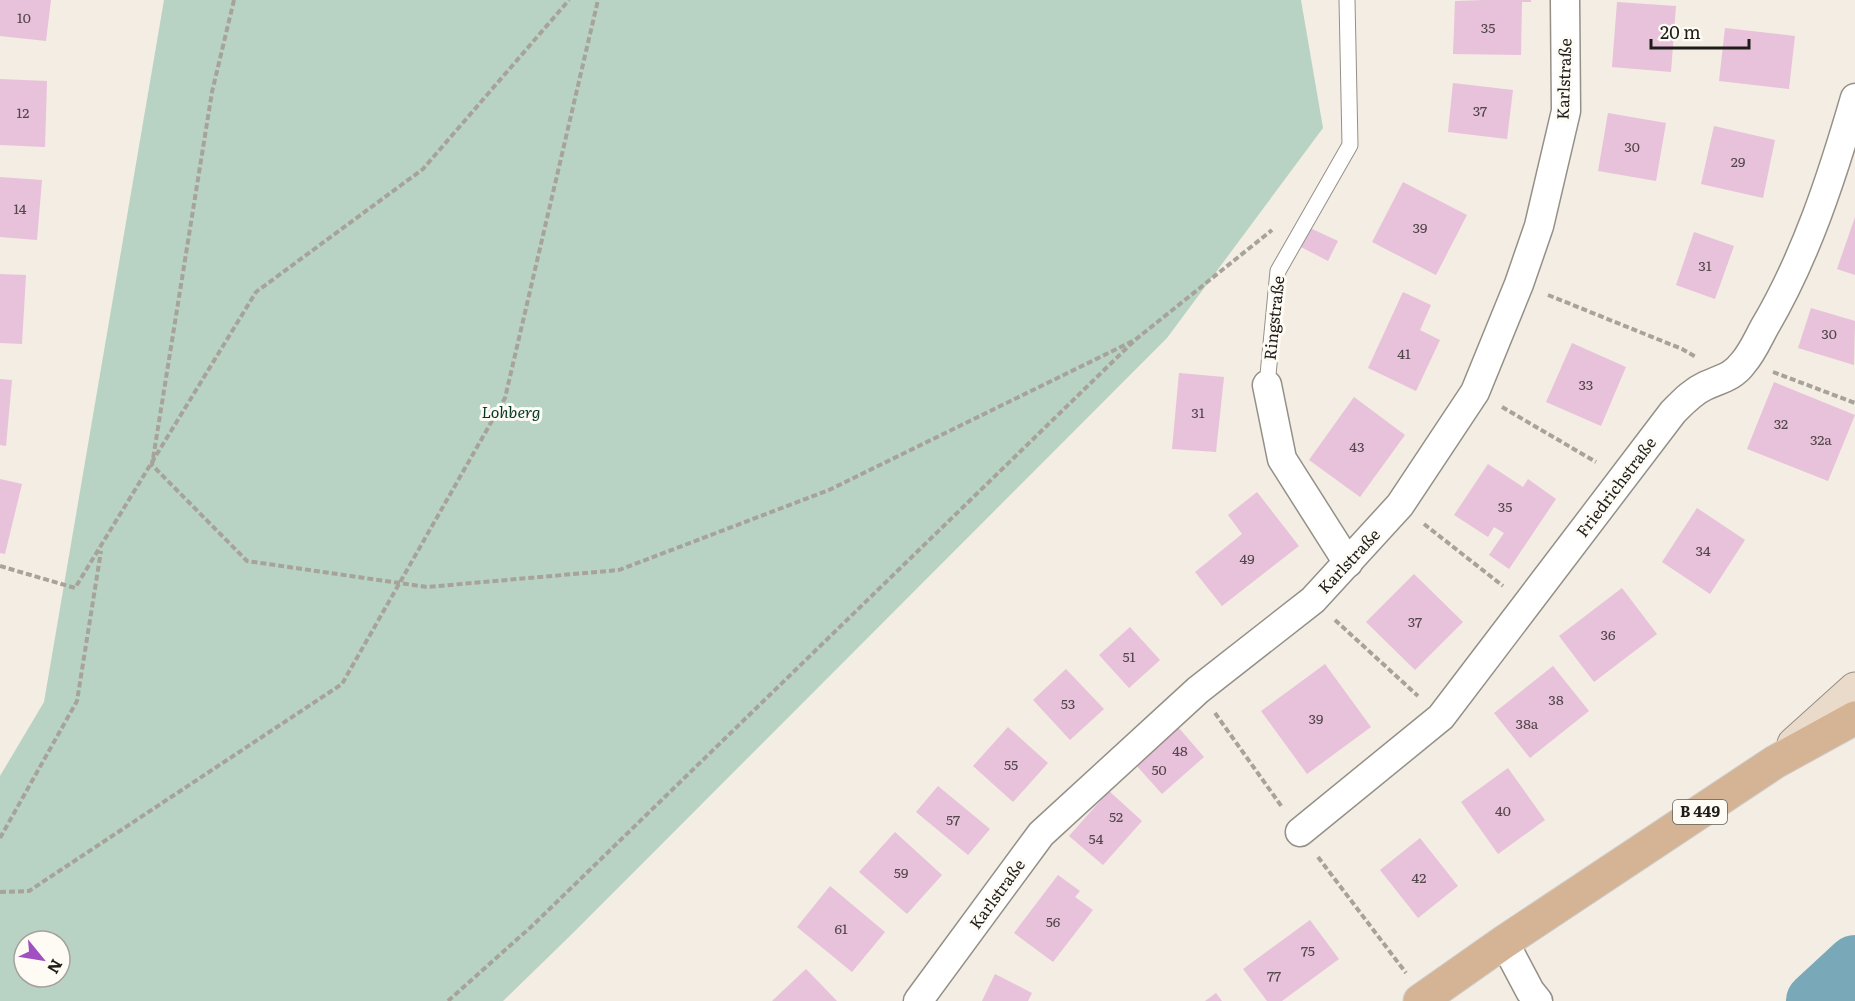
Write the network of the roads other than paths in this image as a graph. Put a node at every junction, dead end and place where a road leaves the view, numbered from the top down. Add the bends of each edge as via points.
1 (1347, 0) edge
2 (1565, 0) edge
3 (1855, 98) edge
4 (1267, 385) joint
5 (1348, 563) junction
6 (1855, 689) edge
7 (1855, 718) edge
8 (1775, 762) junction
9 (1300, 832) road end
10 (1504, 942) junction
11 (1422, 999) edge
12 (918, 1001) edge
13 (1538, 1001) edge

1 - 4 lane, Ringstraße via 1350,145 1278,271
2 - 5 street, Karlstraße via 1566,111 1539,226 1519,284 1474,392 1400,505
3 - 9 street, Friedrichstraße via 1814,223 1782,297 1743,363 1730,376 1689,396 1673,412 1441,717
4 - 5 street, Ringstraße via 1282,459
5 - 12 street, Karlstraße via 1313,600 1198,690 1041,834
6 - 8 main road
7 - 8 main road, B 449
8 - 10 main road, B 449
10 - 11 main road, B 449
10 - 13 street

